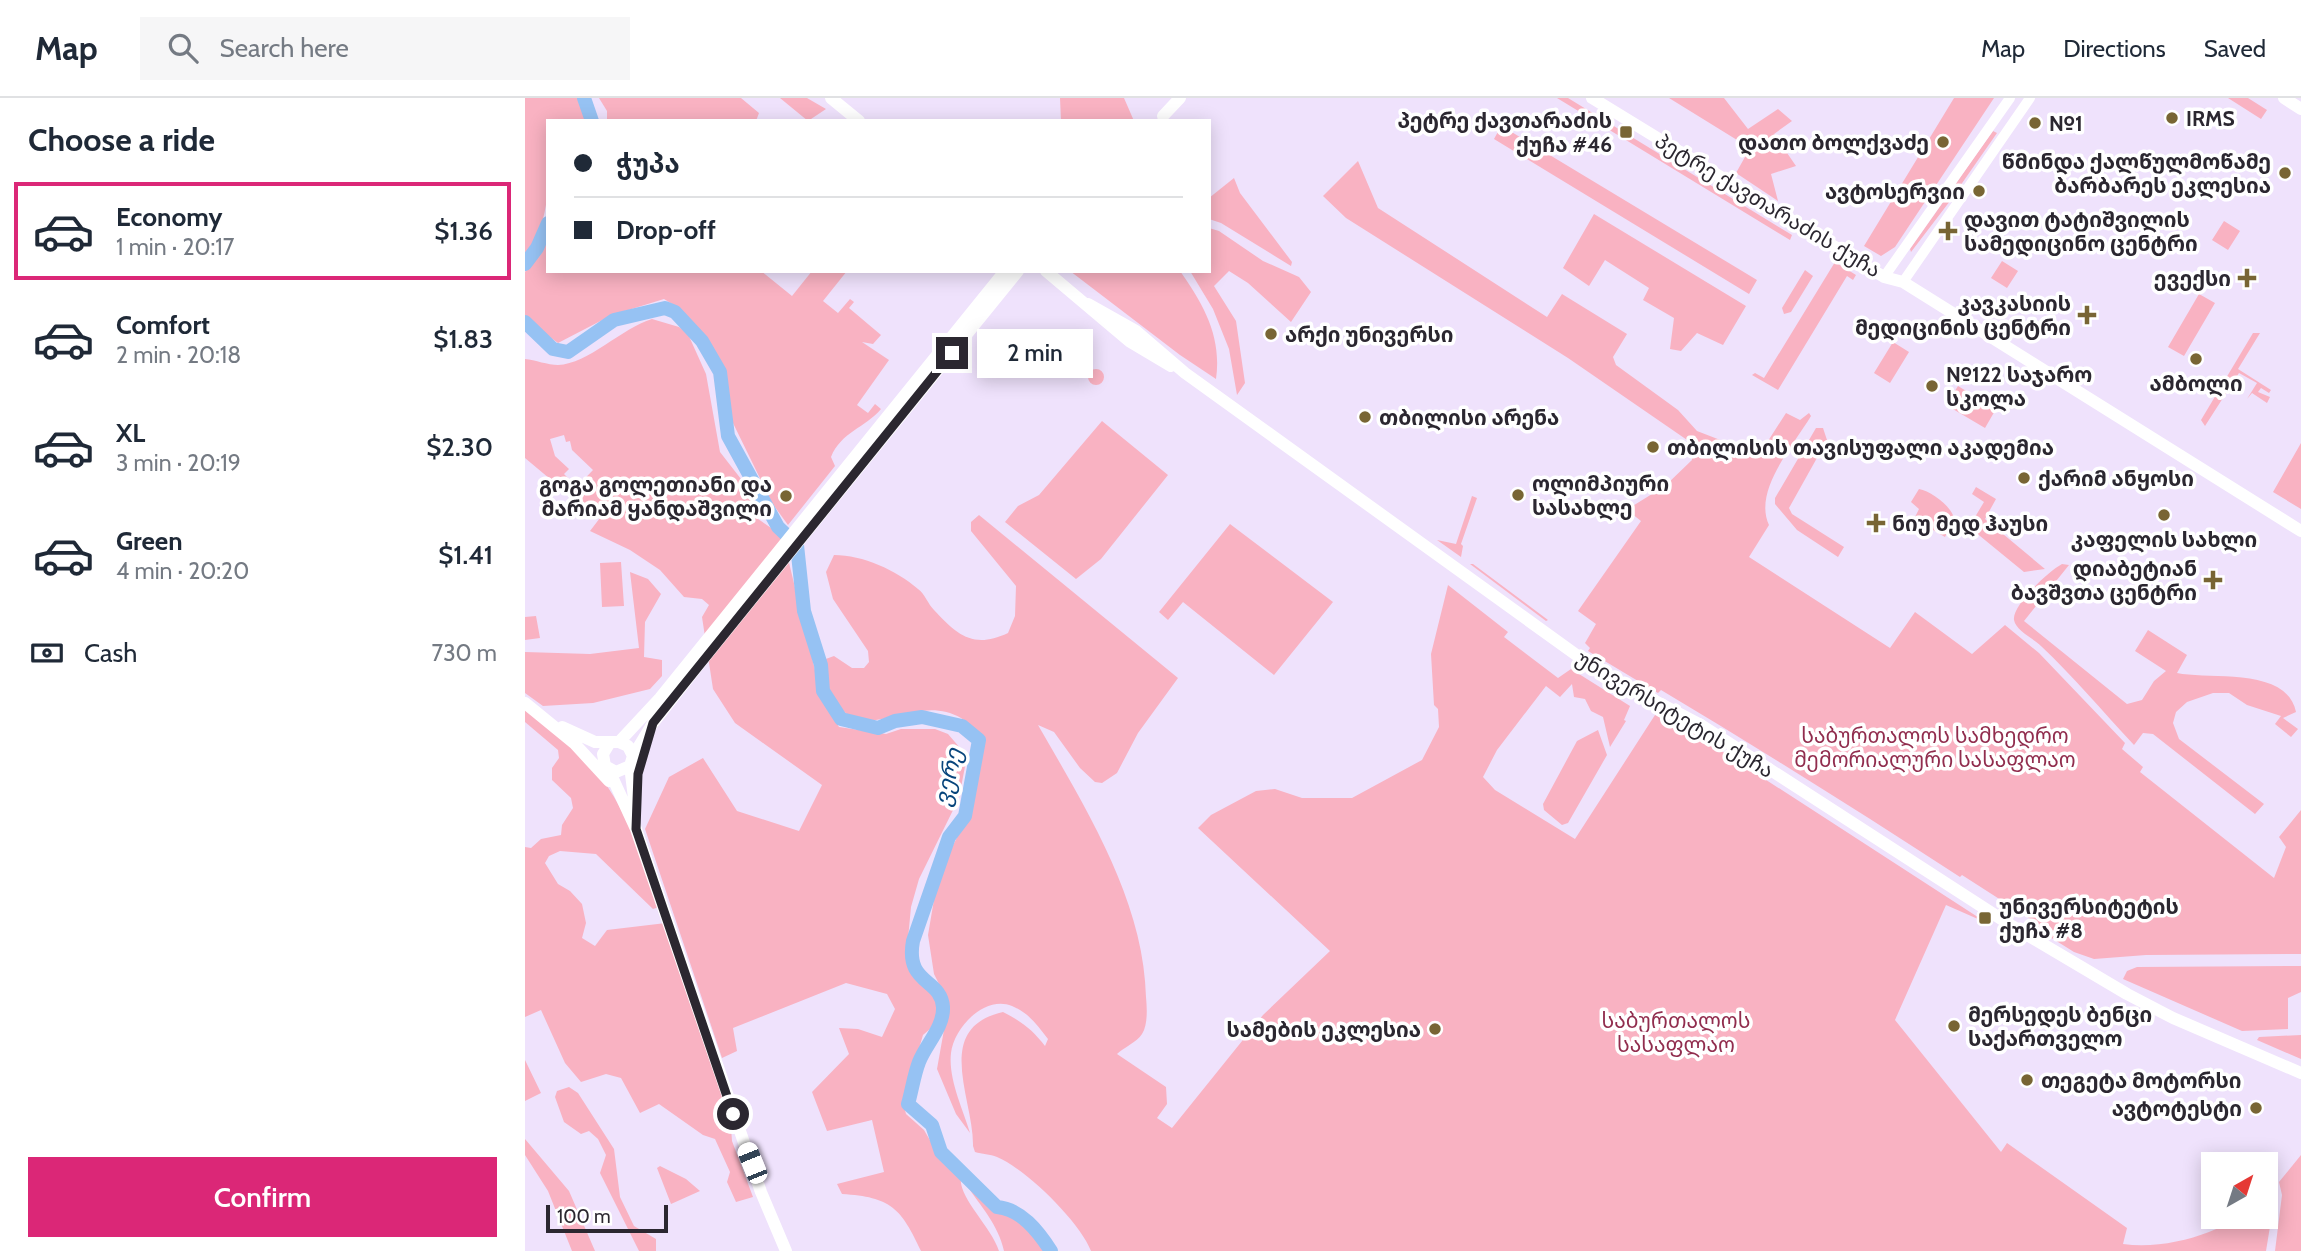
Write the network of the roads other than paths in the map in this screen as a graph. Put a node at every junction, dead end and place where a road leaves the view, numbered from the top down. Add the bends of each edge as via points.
1 (831, 98) edge
2 (1181, 98) edge
3 (1592, 98) edge
4 (2010, 98) edge
5 (2030, 98) edge
6 (2284, 98) edge
7 (2301, 109) edge
8 (1163, 116) dead end
9 (857, 119) edge
10 (1906, 246) junction
11 (1920, 256) junction
12 (1003, 273) edge
13 (1016, 273) edge
14 (1049, 273) edge
15 (1884, 276) junction
16 (1903, 282) junction
17 (883, 431) junction
18 (2301, 531) edge
19 (525, 703) edge
20 (546, 719) junction
21 (650, 719) junction
22 (569, 730) junction
23 (574, 743) junction
24 (614, 743) junction
25 (631, 761) junction
26 (606, 765) junction
27 (632, 810) junction
28 (2301, 1073) edge
29 (786, 1251) edge

1 - 9 main road
2 - 8 main road
3 - 15 main road, პეტრე ქავთარაძის ქუჩა
4 - 10 street
5 - 11 street
6 - 7 main road
10 - 11 street via 1910,254
10 - 15 street
11 - 16 street
12 - 17 main road
13 - 17 main road
14 - 28 main road, უნივერსიტეტის ქუჩა via 1088,304 1136,331 1185,373 1600,672 1701,725 2121,991
15 - 16 main road, პეტრე ქავთარაძის ქუჩა
16 - 18 main road, პეტრე ქავთარაძის ქუჩა
17 - 21 main road
19 - 20 main road
20 - 22 main road
20 - 23 main road
21 - 22 main road via 609,735
21 - 24 main road
21 - 25 main road
21 - 27 main road
22 - 24 main road via 589,741
23 - 26 main road
23 - 27 main road
24 - 25 main road via 628,746
24 - 26 main road via 603,754
25 - 26 main road via 620,772
25 - 27 main road
26 - 27 main road
27 - 29 main road via 761,1192

